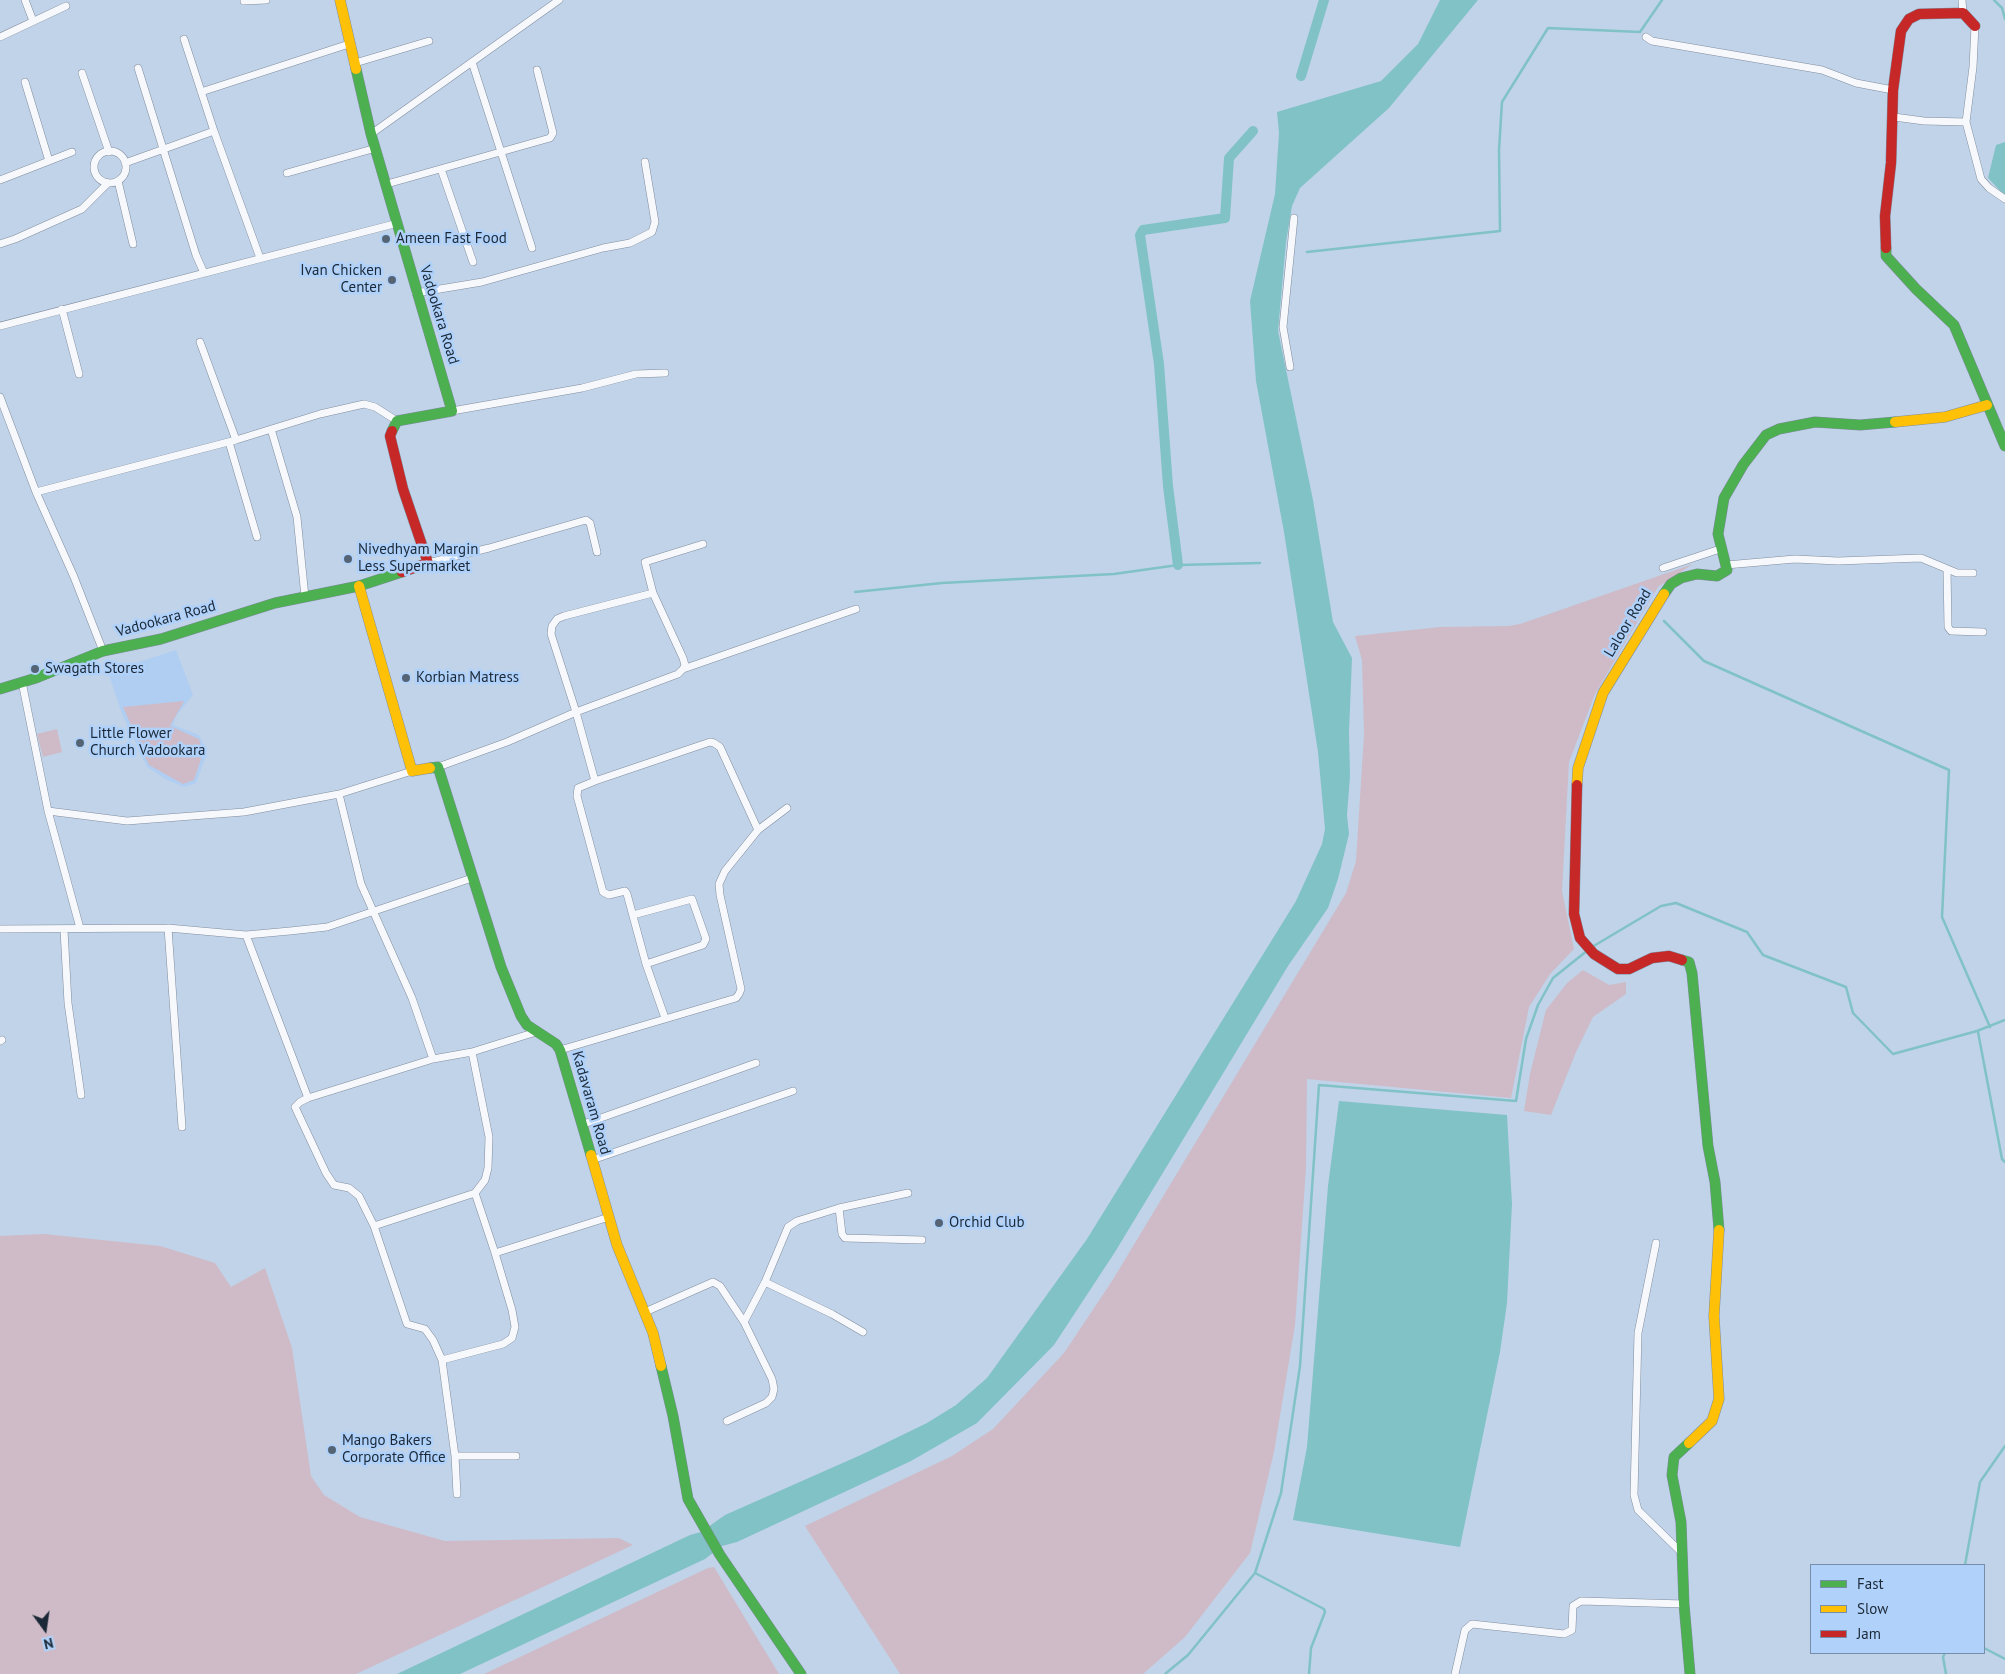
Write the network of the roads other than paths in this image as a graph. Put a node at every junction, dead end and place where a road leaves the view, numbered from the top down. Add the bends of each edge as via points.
1 (25, 0) edge
2 (266, 0) edge
3 (340, 0) edge
4 (559, 0) edge
5 (1962, 0) edge
6 (244, 1) edge
7 (66, 6) dead end
8 (1963, 13) junction
9 (33, 21) junction
10 (1975, 26) joint
11 (1, 33) edge
12 (1646, 37) dead end
13 (184, 39) dead end
14 (429, 41) dead end
15 (349, 44) junction
16 (472, 62) junction
17 (355, 63) junction
18 (138, 68) dead end
19 (537, 70) dead end
20 (82, 73) dead end
21 (25, 82) dead end
22 (1893, 90) junction
23 (201, 92) junction
24 (1894, 116) junction
25 (1966, 122) junction
26 (214, 131) junction
27 (371, 134) junction
28 (376, 148) junction
29 (164, 149) junction
30 (72, 152) dead end
31 (109, 152) junction
32 (502, 152) junction
33 (49, 161) junction
34 (644, 162) dead end
35 (125, 163) junction
36 (442, 169) junction
37 (287, 173) dead end
38 (0, 180) edge
39 (118, 181) junction
40 (108, 183) junction
41 (387, 184) junction
42 (2005, 199) edge
43 (1294, 218) dead end
44 (398, 223) junction
45 (0, 244) edge
46 (133, 244) dead end
47 (532, 248) dead end
48 (260, 258) junction
49 (473, 262) dead end
50 (204, 273) junction
51 (416, 293) junction
52 (62, 309) junction
53 (0, 326) edge
54 (200, 342) dead end
55 (1290, 367) dead end
56 (665, 373) dead end
57 (79, 374) dead end
58 (0, 398) edge
59 (1986, 405) junction
60 (452, 412) junction
61 (397, 421) junction
62 (271, 429) junction
63 (232, 441) junction
64 (2005, 446) edge
65 (36, 492) junction
66 (257, 537) dead end
67 (703, 544) dead end
68 (1720, 549) junction
69 (596, 552) dead end
70 (428, 563) junction
71 (1662, 568) dead end
72 (1947, 568) junction
73 (1725, 570) junction
74 (1973, 572) dead end
75 (359, 586) junction
76 (653, 593) junction
77 (305, 597) junction
78 (856, 608) dead end
79 (1983, 632) dead end
80 (103, 651) junction
81 (683, 669) junction
82 (22, 682) junction
83 (0, 689) edge
84 (576, 712) junction
85 (438, 767) junction
86 (412, 771) junction
87 (595, 781) junction
88 (339, 794) junction
89 (787, 808) dead end
90 (48, 810) junction
91 (758, 830) junction
92 (472, 878) junction
93 (373, 913) junction
94 (633, 915) junction
95 (80, 928) junction
96 (168, 928) junction
97 (0, 929) edge
98 (64, 930) junction
99 (246, 935) junction
100 (646, 964) junction
101 (665, 1018) junction
102 (536, 1032) junction
103 (560, 1050) junction
104 (472, 1052) junction
105 (433, 1059) junction
106 (756, 1063) dead end
107 (792, 1090) dead end
108 (81, 1095) dead end
109 (308, 1098) junction
110 (582, 1125) junction
111 (182, 1127) dead end
112 (592, 1160) junction
113 (475, 1193) junction
114 (908, 1193) dead end
115 (839, 1208) junction
116 (609, 1217) junction
117 (374, 1226) junction
118 (922, 1240) dead end
119 (1656, 1243) dead end
120 (495, 1253) junction
121 (766, 1282) junction
122 (645, 1312) junction
123 (744, 1322) junction
124 (863, 1332) dead end
125 (442, 1360) junction
126 (727, 1421) dead end
127 (455, 1456) junction
128 (516, 1456) dead end
129 (457, 1494) dead end
130 (1684, 1555) junction
131 (1684, 1604) junction
132 (800, 1674) edge
133 (1455, 1674) edge
134 (1690, 1674) edge

1 - 9 street
2 - 6 street
3 - 15 street, Vadookara Road
4 - 16 street
5 - 8 street
7 - 9 street
8 - 10 street
8 - 22 street via 1919,14 1909,19 1901,31
9 - 11 street
10 - 25 street
12 - 22 street via 1652,41 1822,70 1856,83
13 - 23 street
14 - 17 street
15 - 17 street, Vadookara Road
15 - 23 street
16 - 27 street
16 - 32 street
17 - 27 street, Vadookara Road
18 - 29 street
19 - 32 street via 553,136
20 - 31 street
21 - 33 street
22 - 24 street
23 - 26 street
24 - 25 street
24 - 59 street via 1885,216 1886,256 1954,325
25 - 42 street via 1981,179
26 - 29 street
26 - 48 street
27 - 28 street, Vadookara Road
28 - 37 street
28 - 41 street, Vadookara Road
29 - 35 street
29 - 50 street
30 - 33 street
31 - 35 street via 119,154
31 - 40 street via 94,164 96,174
32 - 36 street
32 - 47 street
33 - 38 street
34 - 51 street via 655,222 652,232 630,243 482,282
35 - 39 street via 125,173
36 - 41 street
36 - 49 street
39 - 40 street
39 - 46 street
40 - 45 street via 82,209
41 - 44 street, Vadookara Road
43 - 55 street via 1283,328
44 - 48 street
44 - 51 street, Vadookara Road
48 - 50 street
50 - 52 street
51 - 60 street, Vadookara Road
52 - 53 street
52 - 57 street
54 - 63 street
56 - 60 street via 636,374 582,388
58 - 65 street
59 - 64 street
59 - 68 street via 1945,417 1860,424 1815,422 1771,431 1743,465 1724,498 1718,526
60 - 61 street
61 - 62 street via 375,406 364,404
61 - 70 street via 390,436 403,489
62 - 63 street
62 - 77 street via 297,518
63 - 65 street
63 - 66 street
65 - 80 street
67 - 76 street via 646,560
68 - 71 street
68 - 73 street
69 - 70 street, Vadookara Road via 590,523 586,520
70 - 75 street, Vadookara Road
72 - 73 street via 1921,558 1795,559
72 - 74 street via 1957,573
72 - 79 street via 1948,627 1951,631
73 - 130 street, Laloor Road via 1691,574 1671,584 1603,693 1578,768 1576,794 1574,914 1584,944 1618,969 1668,956 1688,962 1692,973 1720,1238 1714,1316 1719,1399 1712,1421 1674,1457 1672,1474
75 - 77 street, Vadookara Road
75 - 86 street
76 - 81 street via 683,658
76 - 84 street via 556,619 551,634
77 - 80 street, Vadookara Road
78 - 81 street
80 - 82 street, Vadookara Road
81 - 84 street via 678,674
82 - 83 street, Vadookara Road
82 - 90 street
84 - 85 street
84 - 87 street
85 - 86 street
85 - 92 street, Kadavaram Road
86 - 88 street
87 - 91 street via 714,742 720,747
87 - 94 street via 578,788 577,796 603,892 609,895 625,891
88 - 90 street via 244,812 127,821
88 - 93 street via 361,884
89 - 91 street
90 - 95 street
91 - 101 street via 725,871 719,884 741,989 739,994 736,998
92 - 93 street
92 - 102 street, Kadavaram Road via 521,1016
93 - 99 street via 327,927
93 - 105 street via 412,998
94 - 100 street
94 - 100 street via 692,899 706,939 703,945
95 - 96 street
95 - 98 street
96 - 99 street
96 - 111 street
97 - 98 street
98 - 108 street via 68,1003
99 - 109 street
100 - 101 street
101 - 103 street
102 - 103 street, Kadavaram Road
102 - 104 street
103 - 110 street, Kadavaram Road
104 - 105 street
104 - 113 street via 489,1137 488,1168 485,1180
105 - 109 street
106 - 110 street
107 - 112 street
109 - 117 street via 296,1105 296,1113 326,1173 334,1185 349,1188 359,1196
110 - 112 street, Kadavaram Road
112 - 116 street, Kadavaram Road
113 - 117 street
113 - 120 street
114 - 115 street
115 - 118 street via 845,1238
115 - 121 street via 788,1227
116 - 120 street
116 - 122 street, Kadavaram Road
117 - 125 street via 407,1324 425,1329 434,1340
119 - 130 street via 1638,1332 1634,1496 1638,1510
120 - 125 street via 512,1310 512,1338 503,1344
121 - 123 street
121 - 124 street
122 - 123 street via 713,1282 720,1286
122 - 132 street, Kadavaram Road via 673,1416 688,1499 720,1555
123 - 126 street via 774,1389 766,1403
125 - 127 street
127 - 128 street
127 - 129 street
130 - 131 street
131 - 133 street via 1582,1601 1574,1606 1572,1630 1564,1634 1472,1624 1465,1630
131 - 134 street

